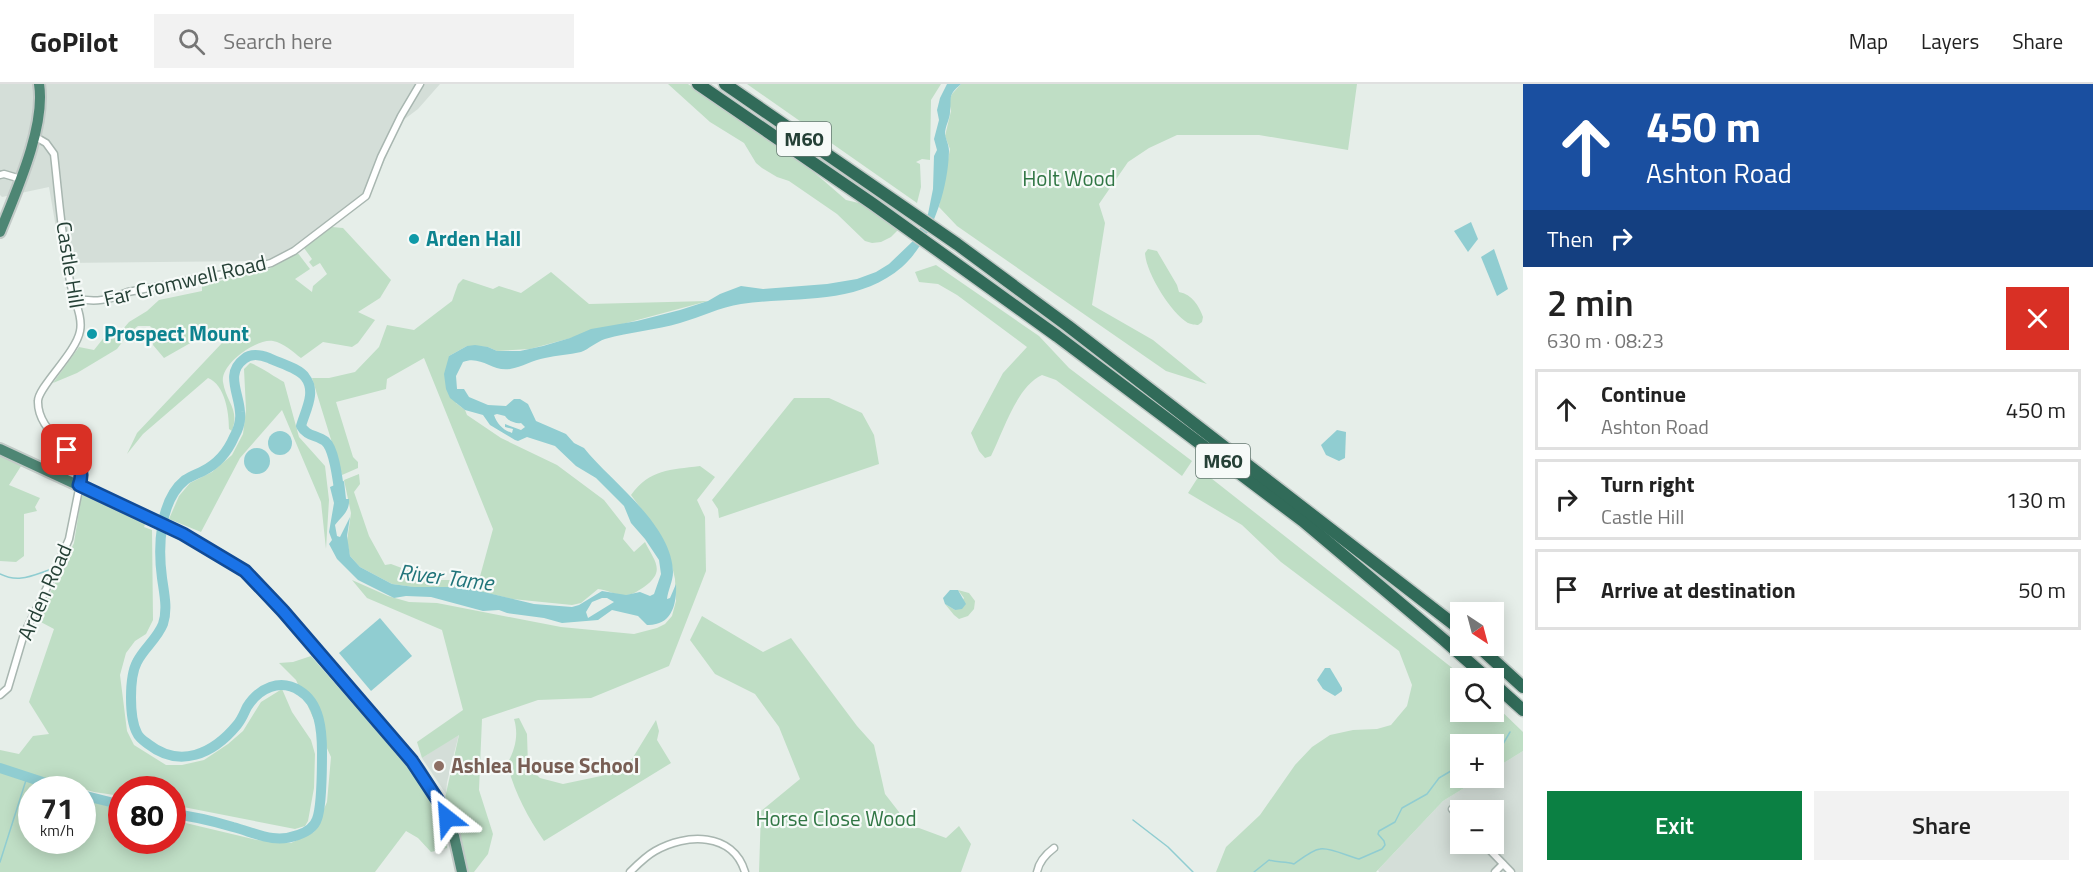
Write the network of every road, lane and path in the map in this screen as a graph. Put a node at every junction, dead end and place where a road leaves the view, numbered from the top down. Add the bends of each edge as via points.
1 (39, 84) edge
2 (420, 84) edge
3 (698, 84) edge
4 (725, 84) edge
5 (34, 136) junction
6 (0, 175) edge
7 (21, 179) junction
8 (0, 232) edge
9 (75, 298) junction
10 (0, 449) edge
11 (79, 485) junction
12 (1450, 621) edge
13 (1490, 656) edge
14 (1476, 668) edge
15 (1523, 687) edge
16 (1504, 693) edge
17 (0, 695) edge
18 (1523, 710) edge
19 (1054, 848) dead end
20 (1493, 854) edge
21 (1503, 864) junction
22 (462, 872) edge
23 (630, 872) edge
24 (745, 872) edge
25 (1037, 872) edge
26 (1495, 872) edge
27 (1511, 872) edge

1 - 5 highway via 41,104
2 - 9 street, Far Cromwell Road via 386,147 366,196 294,251 272,263 128,292 98,302
3 - 14 highway, M60 via 1057,336 1303,522
4 - 12 highway, M60 via 957,244
5 - 7 highway
5 - 9 street, Castle Hill via 54,154
6 - 7 street
7 - 8 highway
9 - 11 street, Castle Hill via 80,331 38,400 48,429 78,461
10 - 11 highway
11 - 17 street, Arden Road via 69,539 24,634 8,688
11 - 22 highway via 183,534 234,563 256,582 412,761 442,807
13 - 15 highway
16 - 18 highway
19 - 25 street via 1046,854
20 - 21 street
21 - 26 street
21 - 27 street
23 - 24 street via 655,851 702,839 725,844 742,862

